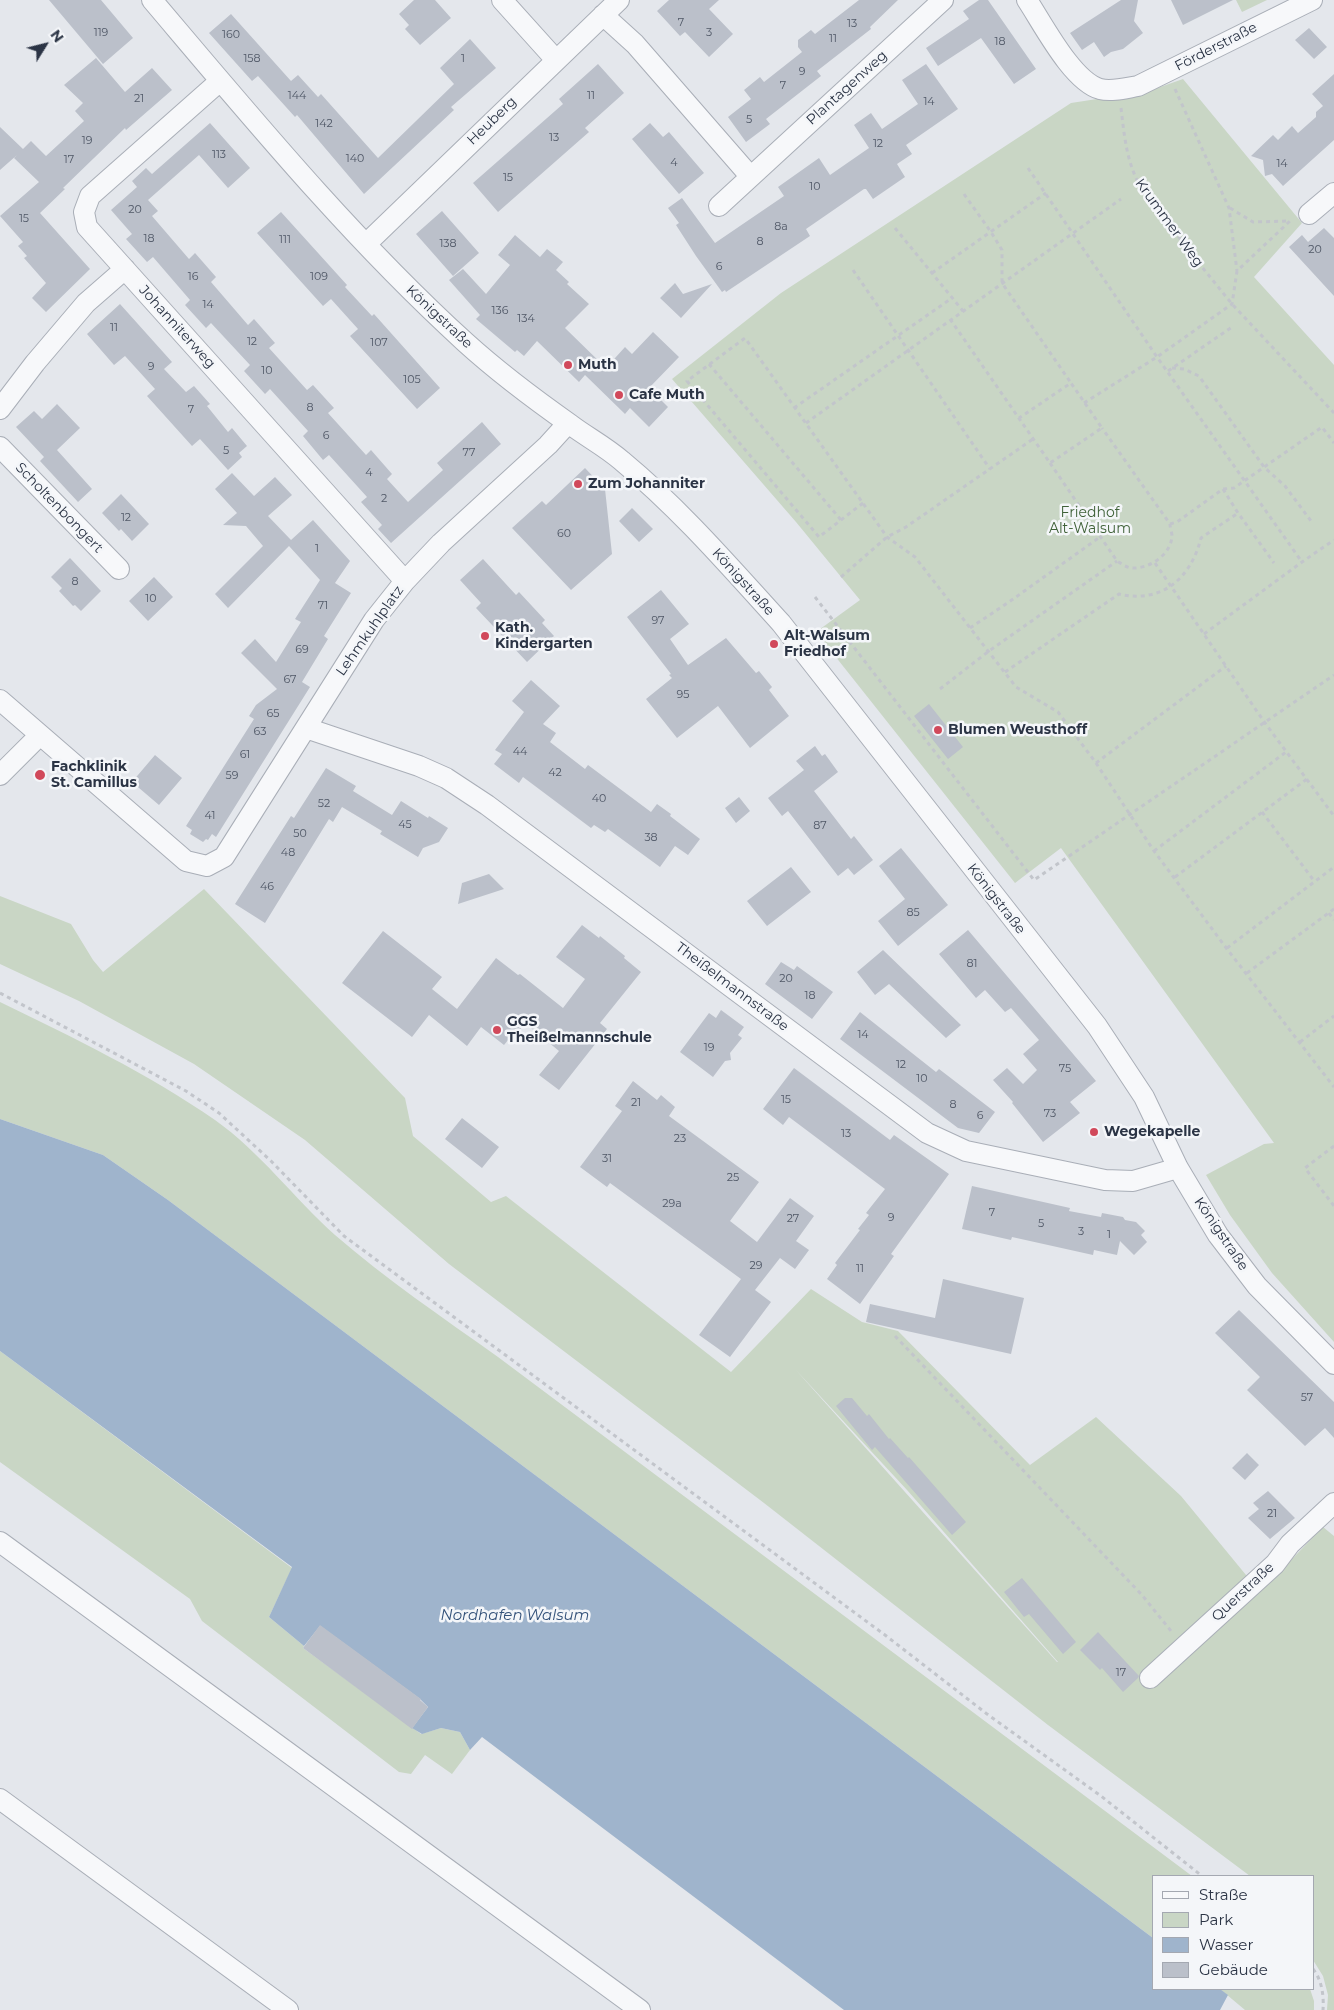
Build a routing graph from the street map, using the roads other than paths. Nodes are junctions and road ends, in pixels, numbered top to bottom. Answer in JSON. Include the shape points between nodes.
{"nodes":[{"id":1,"x":152,"y":0,"type":"edge"},
{"id":2,"x":502,"y":0,"type":"edge"},
{"id":3,"x":619,"y":0,"type":"edge"},
{"id":4,"x":944,"y":0,"type":"edge"},
{"id":5,"x":1028,"y":0,"type":"edge"},
{"id":6,"x":1312,"y":0,"type":"edge"},
{"id":7,"x":603,"y":15,"type":"junction"},
{"id":8,"x":556,"y":60,"type":"junction"},
{"id":9,"x":220,"y":81,"type":"junction"},
{"id":10,"x":750,"y":176,"type":"junction"},
{"id":11,"x":1334,"y":193,"type":"edge"},
{"id":12,"x":719,"y":206,"type":"dead end"},
{"id":13,"x":1309,"y":214,"type":"road end"},
{"id":14,"x":366,"y":244,"type":"junction"},
{"id":15,"x":125,"y":269,"type":"junction"},
{"id":16,"x":0,"y":409,"type":"edge"},
{"id":17,"x":568,"y":423,"type":"junction"},
{"id":18,"x":0,"y":447,"type":"edge"},
{"id":19,"x":119,"y":569,"type":"dead end"},
{"id":20,"x":405,"y":581,"type":"junction"},
{"id":21,"x":0,"y":700,"type":"edge"},
{"id":22,"x":306,"y":728,"type":"junction"},
{"id":23,"x":40,"y":735,"type":"junction"},
{"id":24,"x":0,"y":775,"type":"edge"},
{"id":25,"x":1178,"y":1168,"type":"junction"},
{"id":26,"x":1334,"y":1364,"type":"edge"},
{"id":27,"x":1334,"y":1504,"type":"edge"},
{"id":28,"x":0,"y":1542,"type":"edge"},
{"id":29,"x":1150,"y":1678,"type":"dead end"},
{"id":30,"x":0,"y":1799,"type":"edge"},
{"id":31,"x":288,"y":2010,"type":"edge"},
{"id":32,"x":640,"y":2010,"type":"edge"}],
"edges":[{"from":1,"to":9,"type":"street","name":"Königstraße"},
{"from":2,"to":8,"type":"street"},
{"from":3,"to":7,"type":"street","name":"Heuberg"},
{"from":4,"to":10,"type":"street","name":"Plantagenweg"},
{"from":5,"to":6,"type":"street","name":"Förderstraße","via":[[1073,70],[1084,81],[1100,89],[1119,90],[1138,86]]},
{"from":7,"to":8,"type":"street","name":"Heuberg"},
{"from":7,"to":10,"type":"street","via":[[635,44]]},
{"from":8,"to":14,"type":"street","name":"Heuberg"},
{"from":9,"to":14,"type":"street","name":"Königstraße"},
{"from":9,"to":15,"type":"street","name":"Johanniterweg","via":[[90,196],[84,212],[88,226]]},
{"from":10,"to":12,"type":"street","name":"Plantagenweg"},
{"from":11,"to":13,"type":"street"},
{"from":14,"to":17,"type":"street","name":"Königstraße","via":[[467,344]]},
{"from":15,"to":16,"type":"street","via":[[86,303]]},
{"from":15,"to":20,"type":"street","name":"Johanniterweg"},
{"from":17,"to":20,"type":"street","name":"Lehmkuhlplatz"},
{"from":17,"to":25,"type":"street","name":"Königstraße","via":[[620,459],[663,497],[781,623],[1098,1026],[1144,1097]]},
{"from":18,"to":19,"type":"street","name":"Scholtenbongert"},
{"from":20,"to":22,"type":"street","name":"Lehmkuhlplatz","via":[[374,620]]},
{"from":21,"to":23,"type":"street"},
{"from":22,"to":23,"type":"street","name":"Lehmkuhlplatz","via":[[224,857],[207,866],[186,861]]},
{"from":22,"to":25,"type":"street","name":"Theißelmannstraße","via":[[446,778],[495,811],[927,1134],[966,1152],[1105,1180],[1132,1181]]},
{"from":23,"to":24,"type":"street"},
{"from":25,"to":26,"type":"street","name":"Königstraße","via":[[1218,1234],[1257,1286]]},
{"from":27,"to":29,"type":"street","name":"Querstraße","via":[[1290,1544],[1275,1564]]},
{"from":28,"to":32,"type":"street"},
{"from":30,"to":31,"type":"street"}]}
